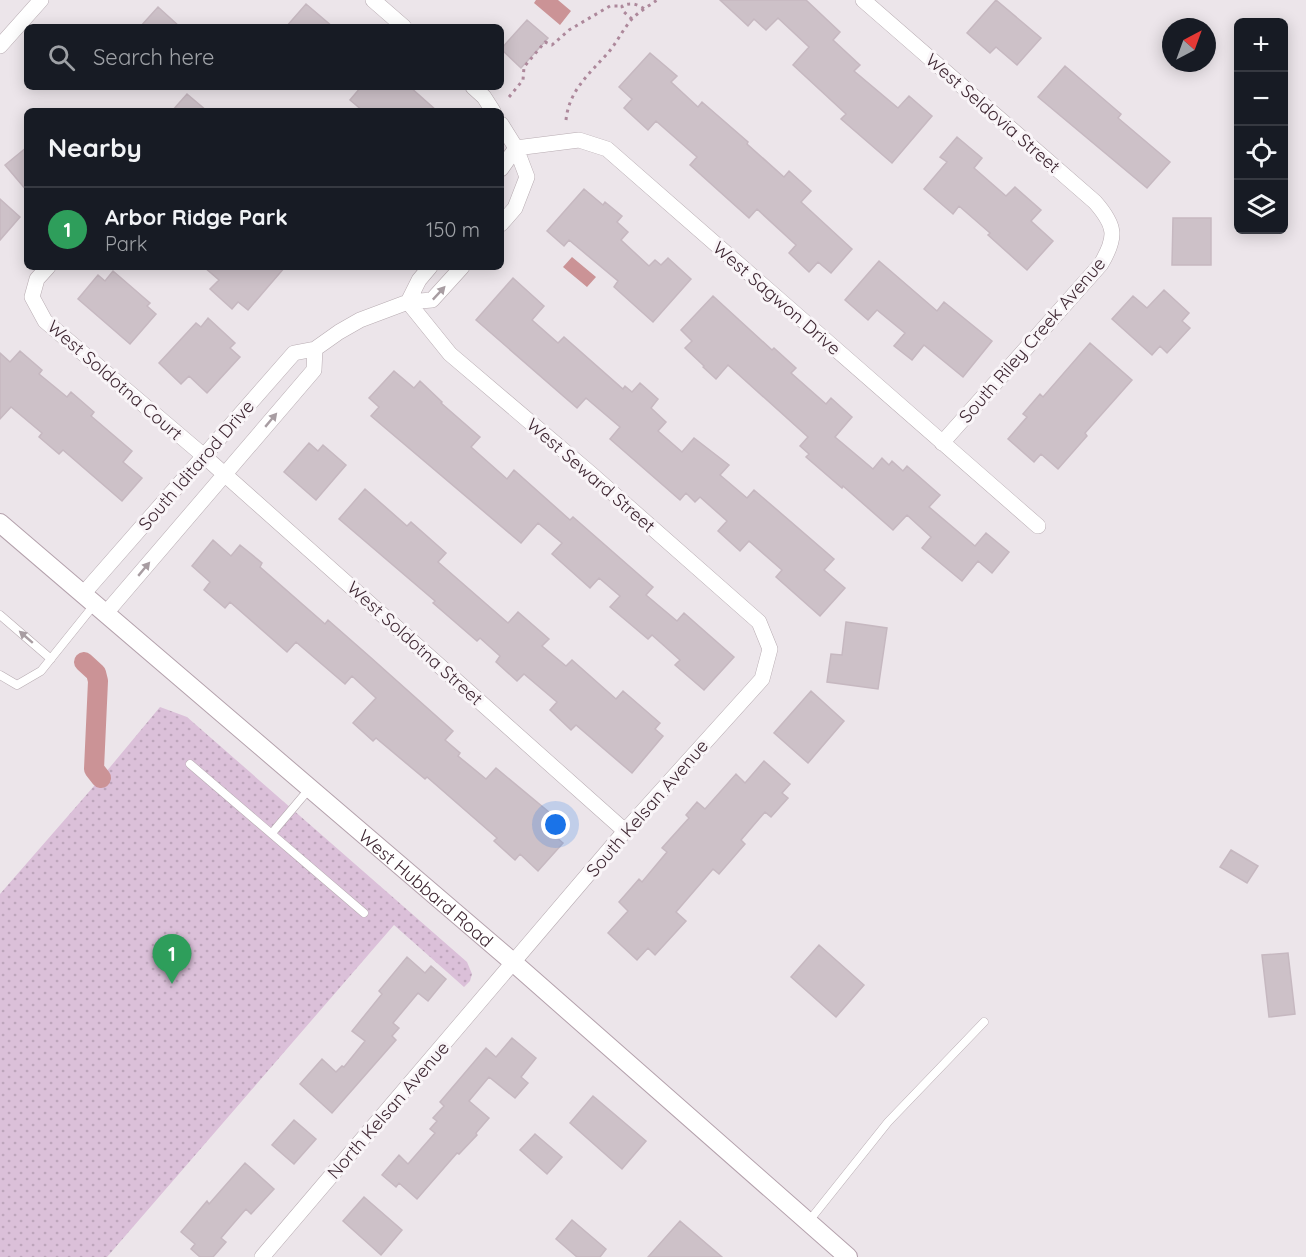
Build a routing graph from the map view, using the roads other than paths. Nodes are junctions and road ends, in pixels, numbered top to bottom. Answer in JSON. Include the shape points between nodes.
{"nodes":[{"id":1,"x":41,"y":0,"type":"edge"},
{"id":2,"x":373,"y":0,"type":"edge"},
{"id":3,"x":863,"y":0,"type":"edge"},
{"id":4,"x":401,"y":24,"type":"edge"},
{"id":5,"x":0,"y":46,"type":"edge"},
{"id":6,"x":476,"y":90,"type":"edge"},
{"id":7,"x":491,"y":108,"type":"edge"},
{"id":8,"x":504,"y":128,"type":"edge"},
{"id":9,"x":516,"y":148,"type":"junction"},
{"id":10,"x":504,"y":165,"type":"edge"},
{"id":11,"x":504,"y":221,"type":"edge"},
{"id":12,"x":1113,"y":233,"type":"joint"},
{"id":13,"x":45,"y":270,"type":"edge"},
{"id":14,"x":427,"y":270,"type":"edge"},
{"id":15,"x":459,"y":270,"type":"edge"},
{"id":16,"x":408,"y":302,"type":"junction"},
{"id":17,"x":315,"y":350,"type":"junction"},
{"id":18,"x":942,"y":443,"type":"junction"},
{"id":19,"x":204,"y":456,"type":"junction"},
{"id":20,"x":224,"y":474,"type":"junction"},
{"id":21,"x":0,"y":522,"type":"edge"},
{"id":22,"x":1038,"y":526,"type":"dead end"},
{"id":23,"x":95,"y":603,"type":"junction"},
{"id":24,"x":0,"y":615,"type":"edge"},
{"id":25,"x":770,"y":649,"type":"joint"},
{"id":26,"x":51,"y":659,"type":"junction"},
{"id":27,"x":0,"y":675,"type":"edge"},
{"id":28,"x":190,"y":764,"type":"dead end"},
{"id":29,"x":311,"y":787,"type":"junction"},
{"id":30,"x":626,"y":831,"type":"junction"},
{"id":31,"x":272,"y":833,"type":"junction"},
{"id":32,"x":364,"y":913,"type":"dead end"},
{"id":33,"x":514,"y":963,"type":"junction"},
{"id":34,"x":984,"y":1022,"type":"dead end"},
{"id":35,"x":808,"y":1222,"type":"junction"},
{"id":36,"x":262,"y":1257,"type":"edge"},
{"id":37,"x":848,"y":1257,"type":"edge"}],
"edges":[{"from":1,"to":5,"type":"street"},
{"from":2,"to":4,"type":"street"},
{"from":3,"to":12,"type":"street","name":"West Seldovia Street","via":[[1095,202],[1108,217]]},
{"from":6,"to":7,"type":"street"},
{"from":8,"to":9,"type":"street"},
{"from":9,"to":10,"type":"street"},
{"from":9,"to":11,"type":"street","via":[[527,177],[515,208]]},
{"from":9,"to":18,"type":"street","name":"West Sagwon Drive","via":[[579,140],[607,149]]},
{"from":12,"to":18,"type":"street","name":"South Riley Creek Avenue","via":[[1101,264]]},
{"from":13,"to":19,"type":"street","name":"West Soldotna Court","via":[[37,279],[32,297],[45,321]]},
{"from":14,"to":16,"type":"street"},
{"from":16,"to":15,"type":"street","name":"South Iditarod Drive","one_way":true,"via":[[432,300]]},
{"from":16,"to":17,"type":"street","name":"South Iditarod Drive","via":[[360,320]]},
{"from":16,"to":25,"type":"street","name":"West Seward Street","via":[[450,354],[759,622]]},
{"from":17,"to":19,"type":"street","name":"South Iditarod Drive","via":[[294,353]]},
{"from":20,"to":17,"type":"street","name":"South Iditarod Drive","one_way":true,"via":[[314,370]]},
{"from":18,"to":22,"type":"street","name":"West Sagwon Drive"},
{"from":19,"to":20,"type":"street","name":"West Soldotna Street"},
{"from":19,"to":23,"type":"street","name":"South Iditarod Drive"},
{"from":23,"to":20,"type":"street","name":"South Iditarod Drive","one_way":true},
{"from":20,"to":30,"type":"street","name":"West Soldotna Street"},
{"from":21,"to":23,"type":"street","name":"West Hubbard Road"},
{"from":23,"to":26,"type":"lane"},
{"from":23,"to":29,"type":"street","name":"West Hubbard Road"},
{"from":26,"to":24,"type":"lane","one_way":true},
{"from":25,"to":30,"type":"street","name":"South Kelsan Avenue","via":[[762,679]]},
{"from":26,"to":27,"type":"lane","via":[[41,671],[17,685]]},
{"from":28,"to":31,"type":"lane"},
{"from":29,"to":31,"type":"lane"},
{"from":29,"to":33,"type":"street","name":"West Hubbard Road"},
{"from":30,"to":33,"type":"street","name":"South Kelsan Avenue"},
{"from":31,"to":32,"type":"lane"},
{"from":33,"to":35,"type":"street","name":"West Hubbard Road"},
{"from":33,"to":36,"type":"street","name":"North Kelsan Avenue"},
{"from":34,"to":35,"type":"lane","via":[[888,1122]]},
{"from":35,"to":37,"type":"street","name":"West Hubbard Road"}]}
